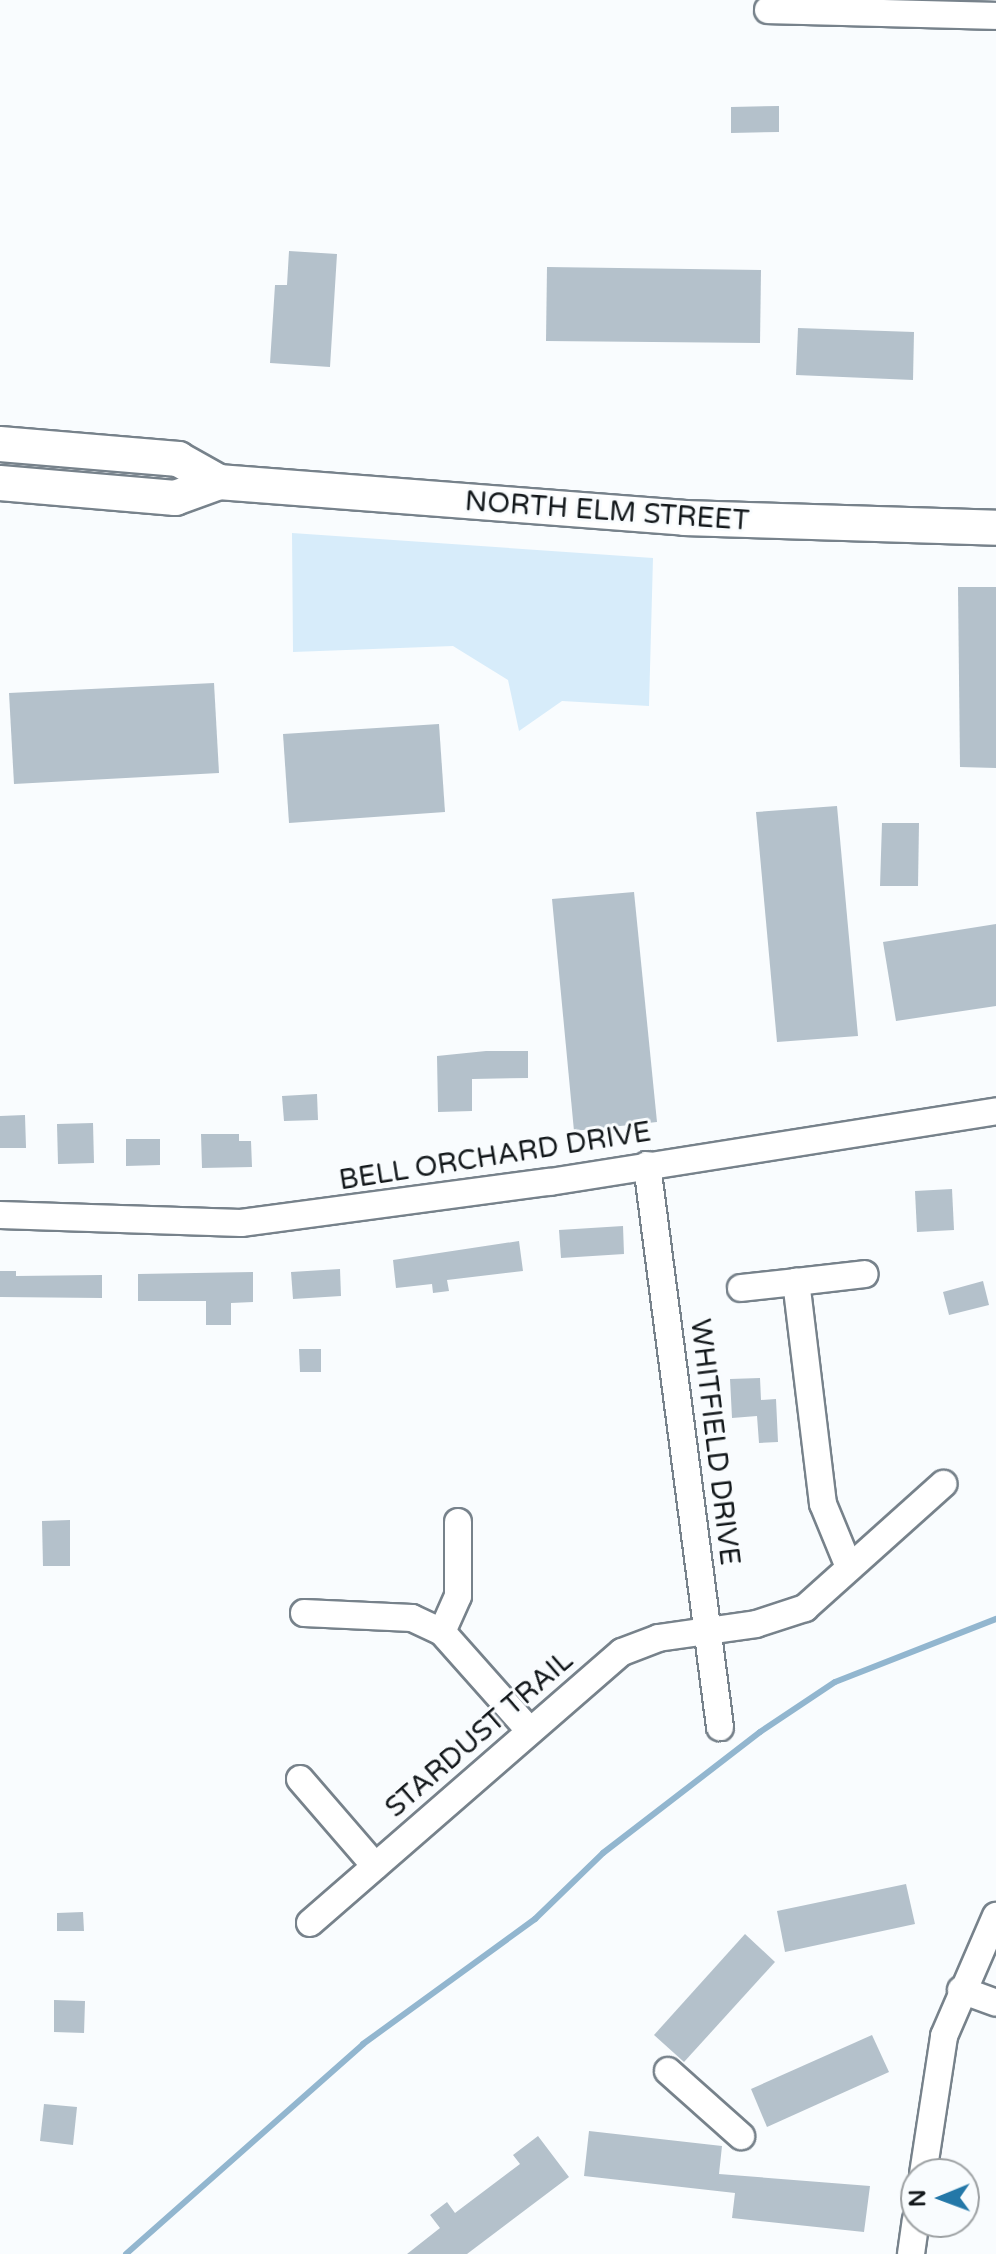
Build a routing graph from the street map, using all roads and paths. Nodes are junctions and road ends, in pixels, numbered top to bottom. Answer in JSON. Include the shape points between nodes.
{"nodes":[{"id":1,"x":768,"y":10,"type":"dead end"},
{"id":2,"x":996,"y":16,"type":"edge"},
{"id":3,"x":0,"y":444,"type":"edge"},
{"id":4,"x":219,"y":482,"type":"junction"},
{"id":5,"x":0,"y":483,"type":"edge"},
{"id":6,"x":996,"y":528,"type":"edge"},
{"id":7,"x":996,"y":1111,"type":"edge"},
{"id":8,"x":647,"y":1165,"type":"junction"},
{"id":9,"x":0,"y":1215,"type":"edge"},
{"id":10,"x":865,"y":1274,"type":"dead end"},
{"id":11,"x":796,"y":1282,"type":"junction"},
{"id":12,"x":741,"y":1288,"type":"dead end"},
{"id":13,"x":943,"y":1484,"type":"dead end"},
{"id":14,"x":458,"y":1522,"type":"dead end"},
{"id":15,"x":849,"y":1567,"type":"junction"},
{"id":16,"x":304,"y":1613,"type":"dead end"},
{"id":17,"x":442,"y":1632,"type":"junction"},
{"id":18,"x":708,"y":1632,"type":"junction"},
{"id":19,"x":720,"y":1727,"type":"dead end"},
{"id":20,"x":530,"y":1731,"type":"junction"},
{"id":21,"x":300,"y":1779,"type":"dead end"},
{"id":22,"x":375,"y":1866,"type":"junction"},
{"id":23,"x":996,"y":1916,"type":"edge"},
{"id":24,"x":310,"y":1923,"type":"dead end"},
{"id":25,"x":961,"y":1990,"type":"junction"},
{"id":26,"x":996,"y":2003,"type":"edge"},
{"id":27,"x":668,"y":2071,"type":"dead end"},
{"id":28,"x":741,"y":2136,"type":"dead end"},
{"id":29,"x":925,"y":2158,"type":"edge"}],
"edges":[{"from":1,"to":2,"type":"street"},
{"from":3,"to":4,"type":"main road","name":"NORTH ELM STREET","via":[[178,459]]},
{"from":4,"to":5,"type":"main road","name":"NORTH ELM STREET","via":[[175,498]]},
{"from":4,"to":6,"type":"main road","name":"NORTH ELM STREET","via":[[698,519]]},
{"from":7,"to":8,"type":"street","name":"BELL ORCHARD DRIVE"},
{"from":8,"to":9,"type":"street","name":"BELL ORCHARD DRIVE","via":[[241,1223]]},
{"from":8,"to":18,"type":"street","name":"WHITFIELD DRIVE"},
{"from":10,"to":11,"type":"street"},
{"from":11,"to":12,"type":"street"},
{"from":11,"to":15,"type":"street","via":[[823,1504]]},
{"from":13,"to":15,"type":"street","name":"STARDUST TRAIL"},
{"from":14,"to":17,"type":"street","via":[[458,1596]]},
{"from":15,"to":18,"type":"street","name":"STARDUST TRAIL","via":[[805,1608]]},
{"from":16,"to":17,"type":"street","via":[[412,1618]]},
{"from":17,"to":20,"type":"street"},
{"from":18,"to":19,"type":"street","name":"WHITFIELD DRIVE"},
{"from":18,"to":20,"type":"street","name":"STARDUST TRAIL","via":[[658,1638],[622,1652]]},
{"from":20,"to":22,"type":"street","name":"STARDUST TRAIL"},
{"from":21,"to":22,"type":"street"},
{"from":22,"to":24,"type":"street","name":"STARDUST TRAIL"},
{"from":23,"to":25,"type":"street"},
{"from":25,"to":26,"type":"street"},
{"from":25,"to":29,"type":"street","via":[[944,2036]]},
{"from":27,"to":28,"type":"street"}]}
